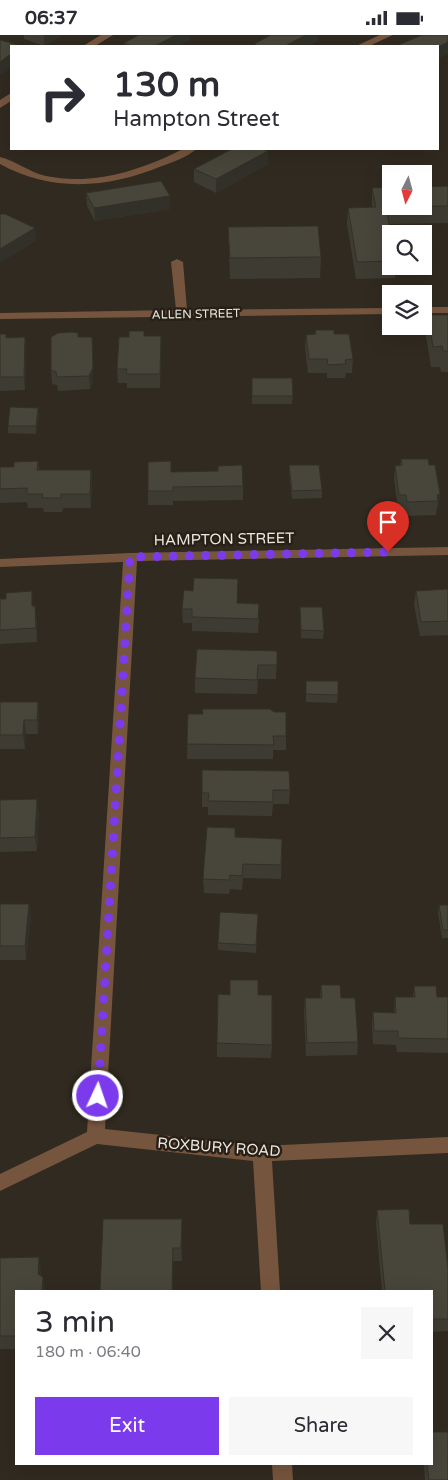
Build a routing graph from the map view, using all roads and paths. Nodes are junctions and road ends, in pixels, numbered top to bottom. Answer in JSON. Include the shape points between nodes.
{"nodes":[{"id":1,"x":108,"y":35,"type":"edge"},
{"id":2,"x":388,"y":35,"type":"edge"},
{"id":3,"x":90,"y":45,"type":"edge"},
{"id":4,"x":363,"y":45,"type":"edge"},
{"id":5,"x":10,"y":97,"type":"edge"},
{"id":6,"x":0,"y":105,"type":"edge"},
{"id":7,"x":189,"y":150,"type":"edge"},
{"id":8,"x":0,"y":160,"type":"edge"},
{"id":9,"x":177,"y":262,"type":"dead end"},
{"id":10,"x":432,"y":310,"type":"edge"},
{"id":11,"x":448,"y":310,"type":"edge"},
{"id":12,"x":382,"y":311,"type":"edge"},
{"id":13,"x":182,"y":314,"type":"junction"},
{"id":14,"x":0,"y":317,"type":"edge"},
{"id":15,"x":448,"y":551,"type":"edge"},
{"id":16,"x":130,"y":557,"type":"junction"},
{"id":17,"x":0,"y":563,"type":"edge"},
{"id":18,"x":96,"y":1136,"type":"junction"},
{"id":19,"x":448,"y":1145,"type":"edge"},
{"id":20,"x":262,"y":1154,"type":"junction"},
{"id":21,"x":0,"y":1183,"type":"edge"},
{"id":22,"x":270,"y":1290,"type":"edge"},
{"id":23,"x":282,"y":1465,"type":"edge"},
{"id":24,"x":282,"y":1480,"type":"edge"}],
"edges":[{"from":1,"to":3,"type":"street"},
{"from":2,"to":4,"type":"street"},
{"from":5,"to":6,"type":"street"},
{"from":7,"to":8,"type":"street","via":[[149,169],[101,179],[57,179],[19,170]]},
{"from":9,"to":13,"type":"street"},
{"from":10,"to":11,"type":"street"},
{"from":12,"to":13,"type":"street","name":"ALLEN STREET"},
{"from":13,"to":14,"type":"street","name":"ALLEN STREET"},
{"from":15,"to":16,"type":"street","name":"HAMPTON STREET"},
{"from":16,"to":17,"type":"street","name":"HAMPTON STREET"},
{"from":16,"to":18,"type":"street"},
{"from":18,"to":20,"type":"street","name":"ROXBURY ROAD"},
{"from":18,"to":21,"type":"street"},
{"from":19,"to":20,"type":"street","name":"ROXBURY ROAD"},
{"from":20,"to":22,"type":"street"},
{"from":23,"to":24,"type":"street"}]}
